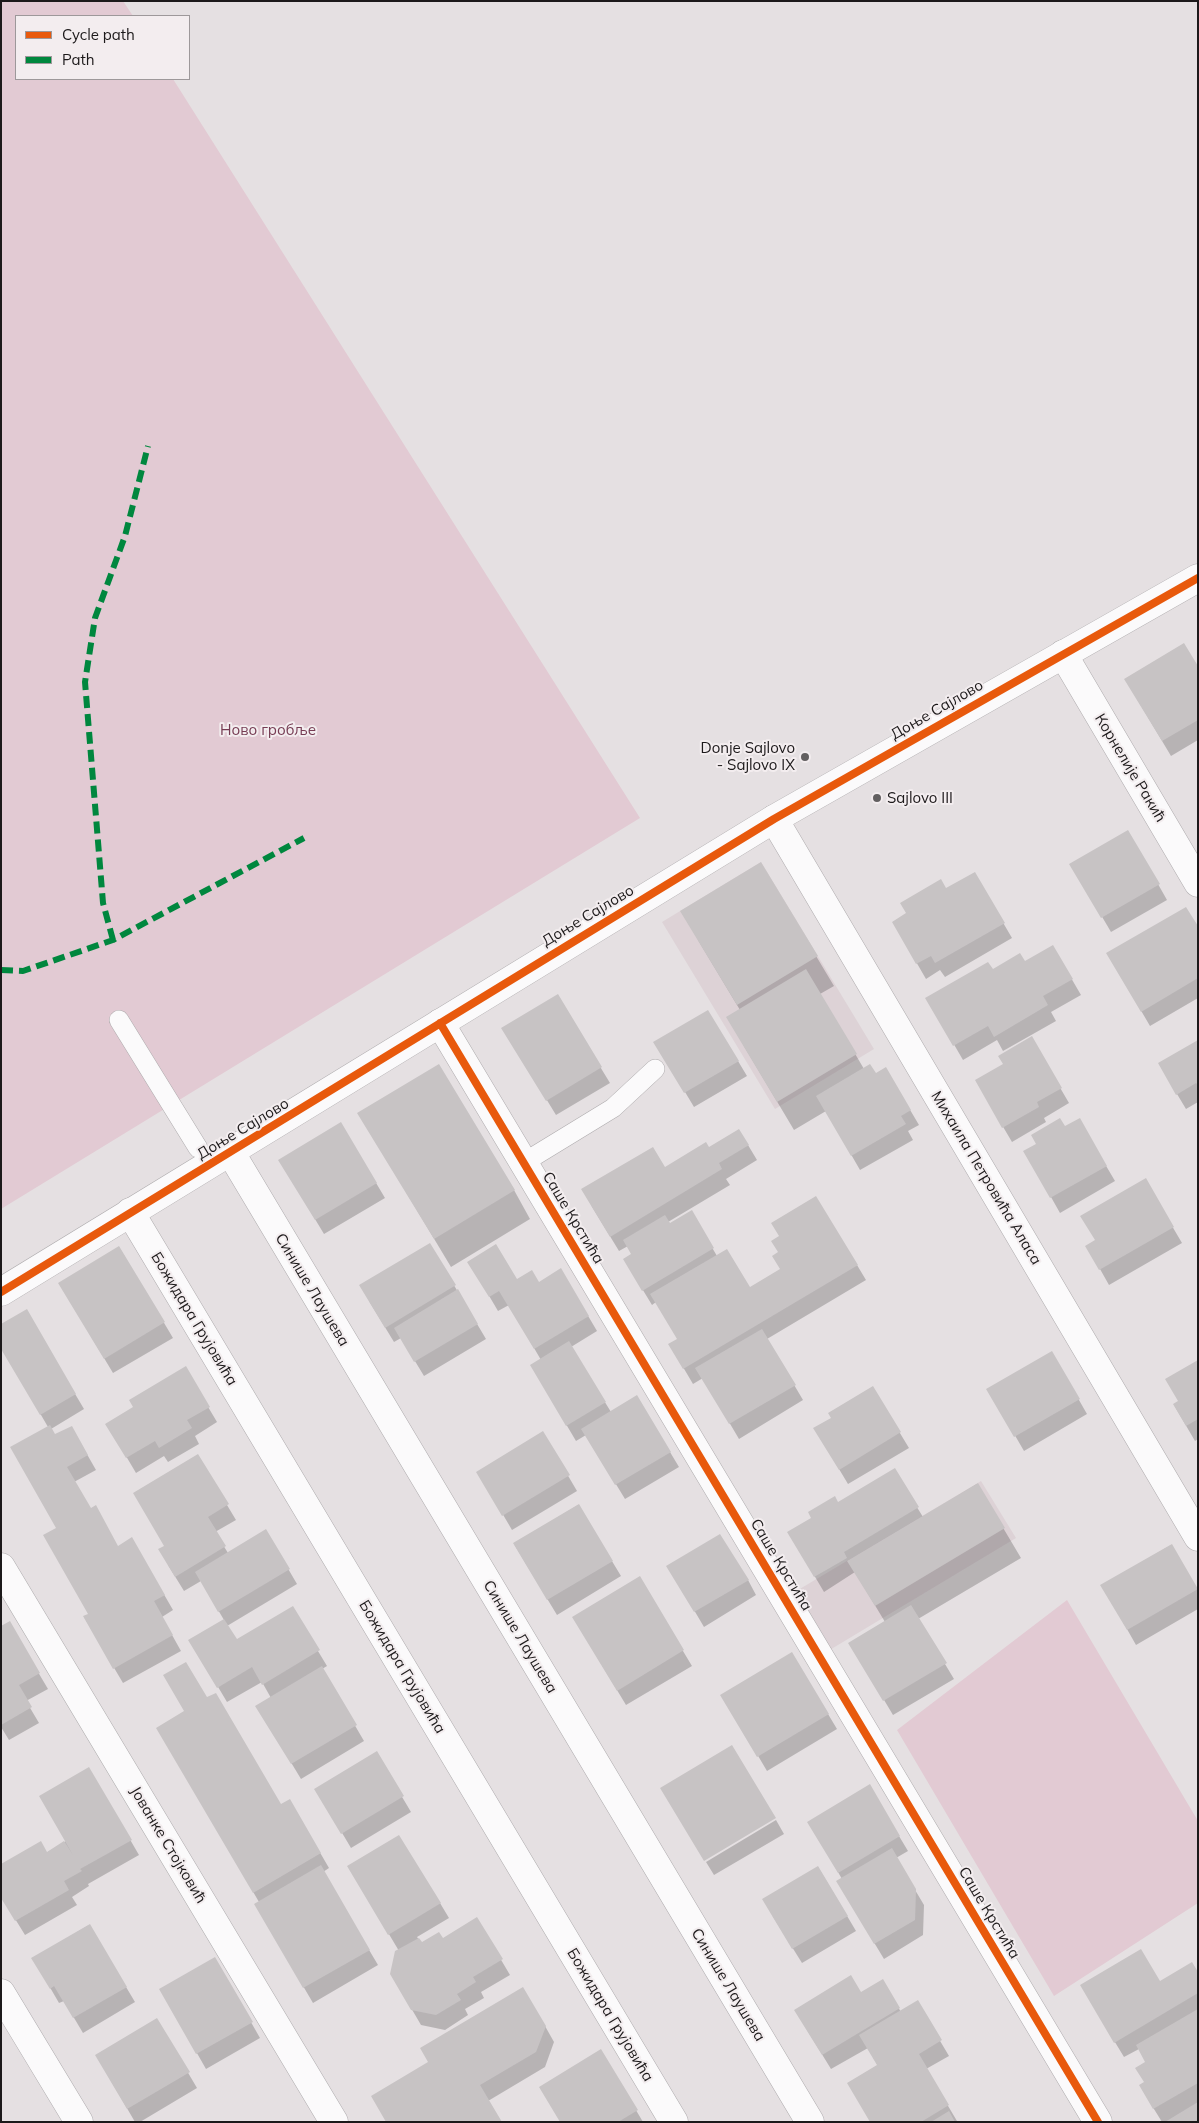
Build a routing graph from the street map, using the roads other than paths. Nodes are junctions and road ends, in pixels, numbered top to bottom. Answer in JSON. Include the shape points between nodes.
{"nodes":[{"id":1,"x":1198,"y":578,"type":"edge"},
{"id":2,"x":1063,"y":654,"type":"junction"},
{"id":3,"x":774,"y":819,"type":"junction"},
{"id":4,"x":1198,"y":883,"type":"edge"},
{"id":5,"x":119,"y":1020,"type":"dead end"},
{"id":6,"x":440,"y":1023,"type":"junction"},
{"id":7,"x":655,"y":1070,"type":"dead end"},
{"id":8,"x":198,"y":1148,"type":"dead end"},
{"id":9,"x":231,"y":1153,"type":"junction"},
{"id":10,"x":524,"y":1163,"type":"junction"},
{"id":11,"x":130,"y":1212,"type":"junction"},
{"id":12,"x":1,"y":1292,"type":"edge"},
{"id":13,"x":1198,"y":1538,"type":"edge"},
{"id":14,"x":1,"y":1567,"type":"edge"},
{"id":15,"x":1,"y":1993,"type":"edge"},
{"id":16,"x":79,"y":2122,"type":"edge"},
{"id":17,"x":334,"y":2122,"type":"edge"},
{"id":18,"x":674,"y":2122,"type":"edge"},
{"id":19,"x":810,"y":2122,"type":"edge"},
{"id":20,"x":1098,"y":2122,"type":"edge"}],
"edges":[{"from":1,"to":2,"type":"street","name":"Доње Сајлово"},
{"from":2,"to":3,"type":"street","name":"Доње Сајлово"},
{"from":2,"to":4,"type":"street","name":"Корнелије Ракић"},
{"from":3,"to":6,"type":"street","name":"Доње Сајлово"},
{"from":3,"to":13,"type":"street","name":"Михаила Петровића Аласа"},
{"from":5,"to":8,"type":"lane"},
{"from":6,"to":9,"type":"street","name":"Доње Сајлово"},
{"from":6,"to":10,"type":"street","name":"Саше Крстића"},
{"from":7,"to":10,"type":"lane","via":[[613,1108]]},
{"from":9,"to":11,"type":"street","name":"Доње Сајлово"},
{"from":9,"to":19,"type":"street","name":"Синише Лаушева"},
{"from":10,"to":20,"type":"street","name":"Саше Крстића"},
{"from":11,"to":12,"type":"street","name":"Доње Сајлово"},
{"from":11,"to":18,"type":"street","name":"Божидара Грујовића"},
{"from":14,"to":17,"type":"street","name":"Јованке Стојковић"},
{"from":15,"to":16,"type":"street"}]}
